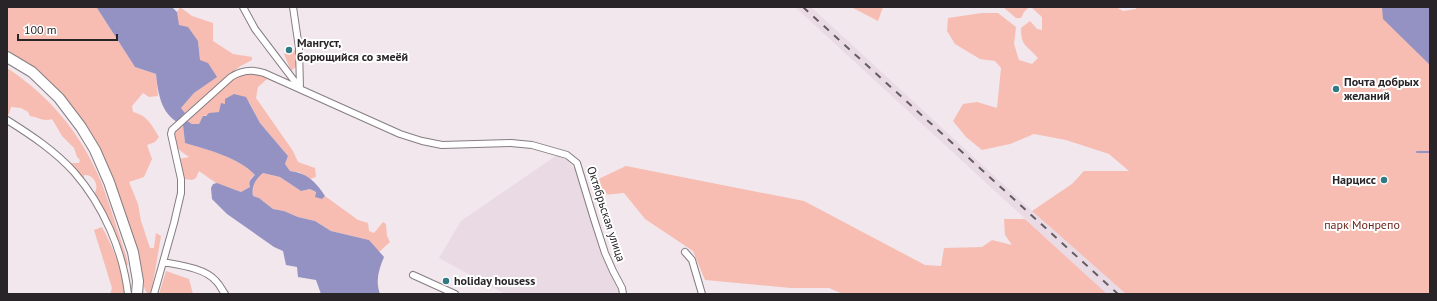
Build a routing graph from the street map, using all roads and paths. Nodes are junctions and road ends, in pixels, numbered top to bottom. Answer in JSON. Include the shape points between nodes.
{"nodes":[{"id":1,"x":243,"y":7,"type":"edge"},
{"id":2,"x":293,"y":7,"type":"edge"},
{"id":3,"x":7,"y":57,"type":"edge"},
{"id":4,"x":300,"y":88,"type":"junction"},
{"id":5,"x":7,"y":120,"type":"edge"},
{"id":6,"x":685,"y":252,"type":"dead end"},
{"id":7,"x":163,"y":262,"type":"junction"},
{"id":8,"x":413,"y":275,"type":"dead end"},
{"id":9,"x":624,"y":292,"type":"edge"},
{"id":10,"x":128,"y":294,"type":"edge"},
{"id":11,"x":137,"y":294,"type":"edge"},
{"id":12,"x":154,"y":294,"type":"edge"},
{"id":13,"x":225,"y":294,"type":"edge"},
{"id":14,"x":455,"y":294,"type":"edge"},
{"id":15,"x":702,"y":294,"type":"edge"}],
"edges":[{"from":1,"to":4,"type":"street","via":[[255,29]]},
{"from":2,"to":4,"type":"street","via":[[299,48]]},
{"from":3,"to":11,"type":"main road","via":[[32,72],[59,98],[95,150],[133,252],[138,281]]},
{"from":4,"to":7,"type":"street","via":[[260,71],[244,71],[231,77],[174,126],[171,134],[181,179],[181,193]]},
{"from":4,"to":9,"type":"street","name":"Октябрьская улица","via":[[422,142],[511,143],[532,145],[567,155],[577,163],[605,253]]},
{"from":5,"to":10,"type":"street","via":[[37,138],[74,172],[87,189],[98,206],[118,250]]},
{"from":6,"to":15,"type":"street","via":[[692,260]]},
{"from":7,"to":12,"type":"street"},
{"from":7,"to":13,"type":"street","via":[[186,266],[209,275],[216,280]]},
{"from":8,"to":14,"type":"street"}]}
